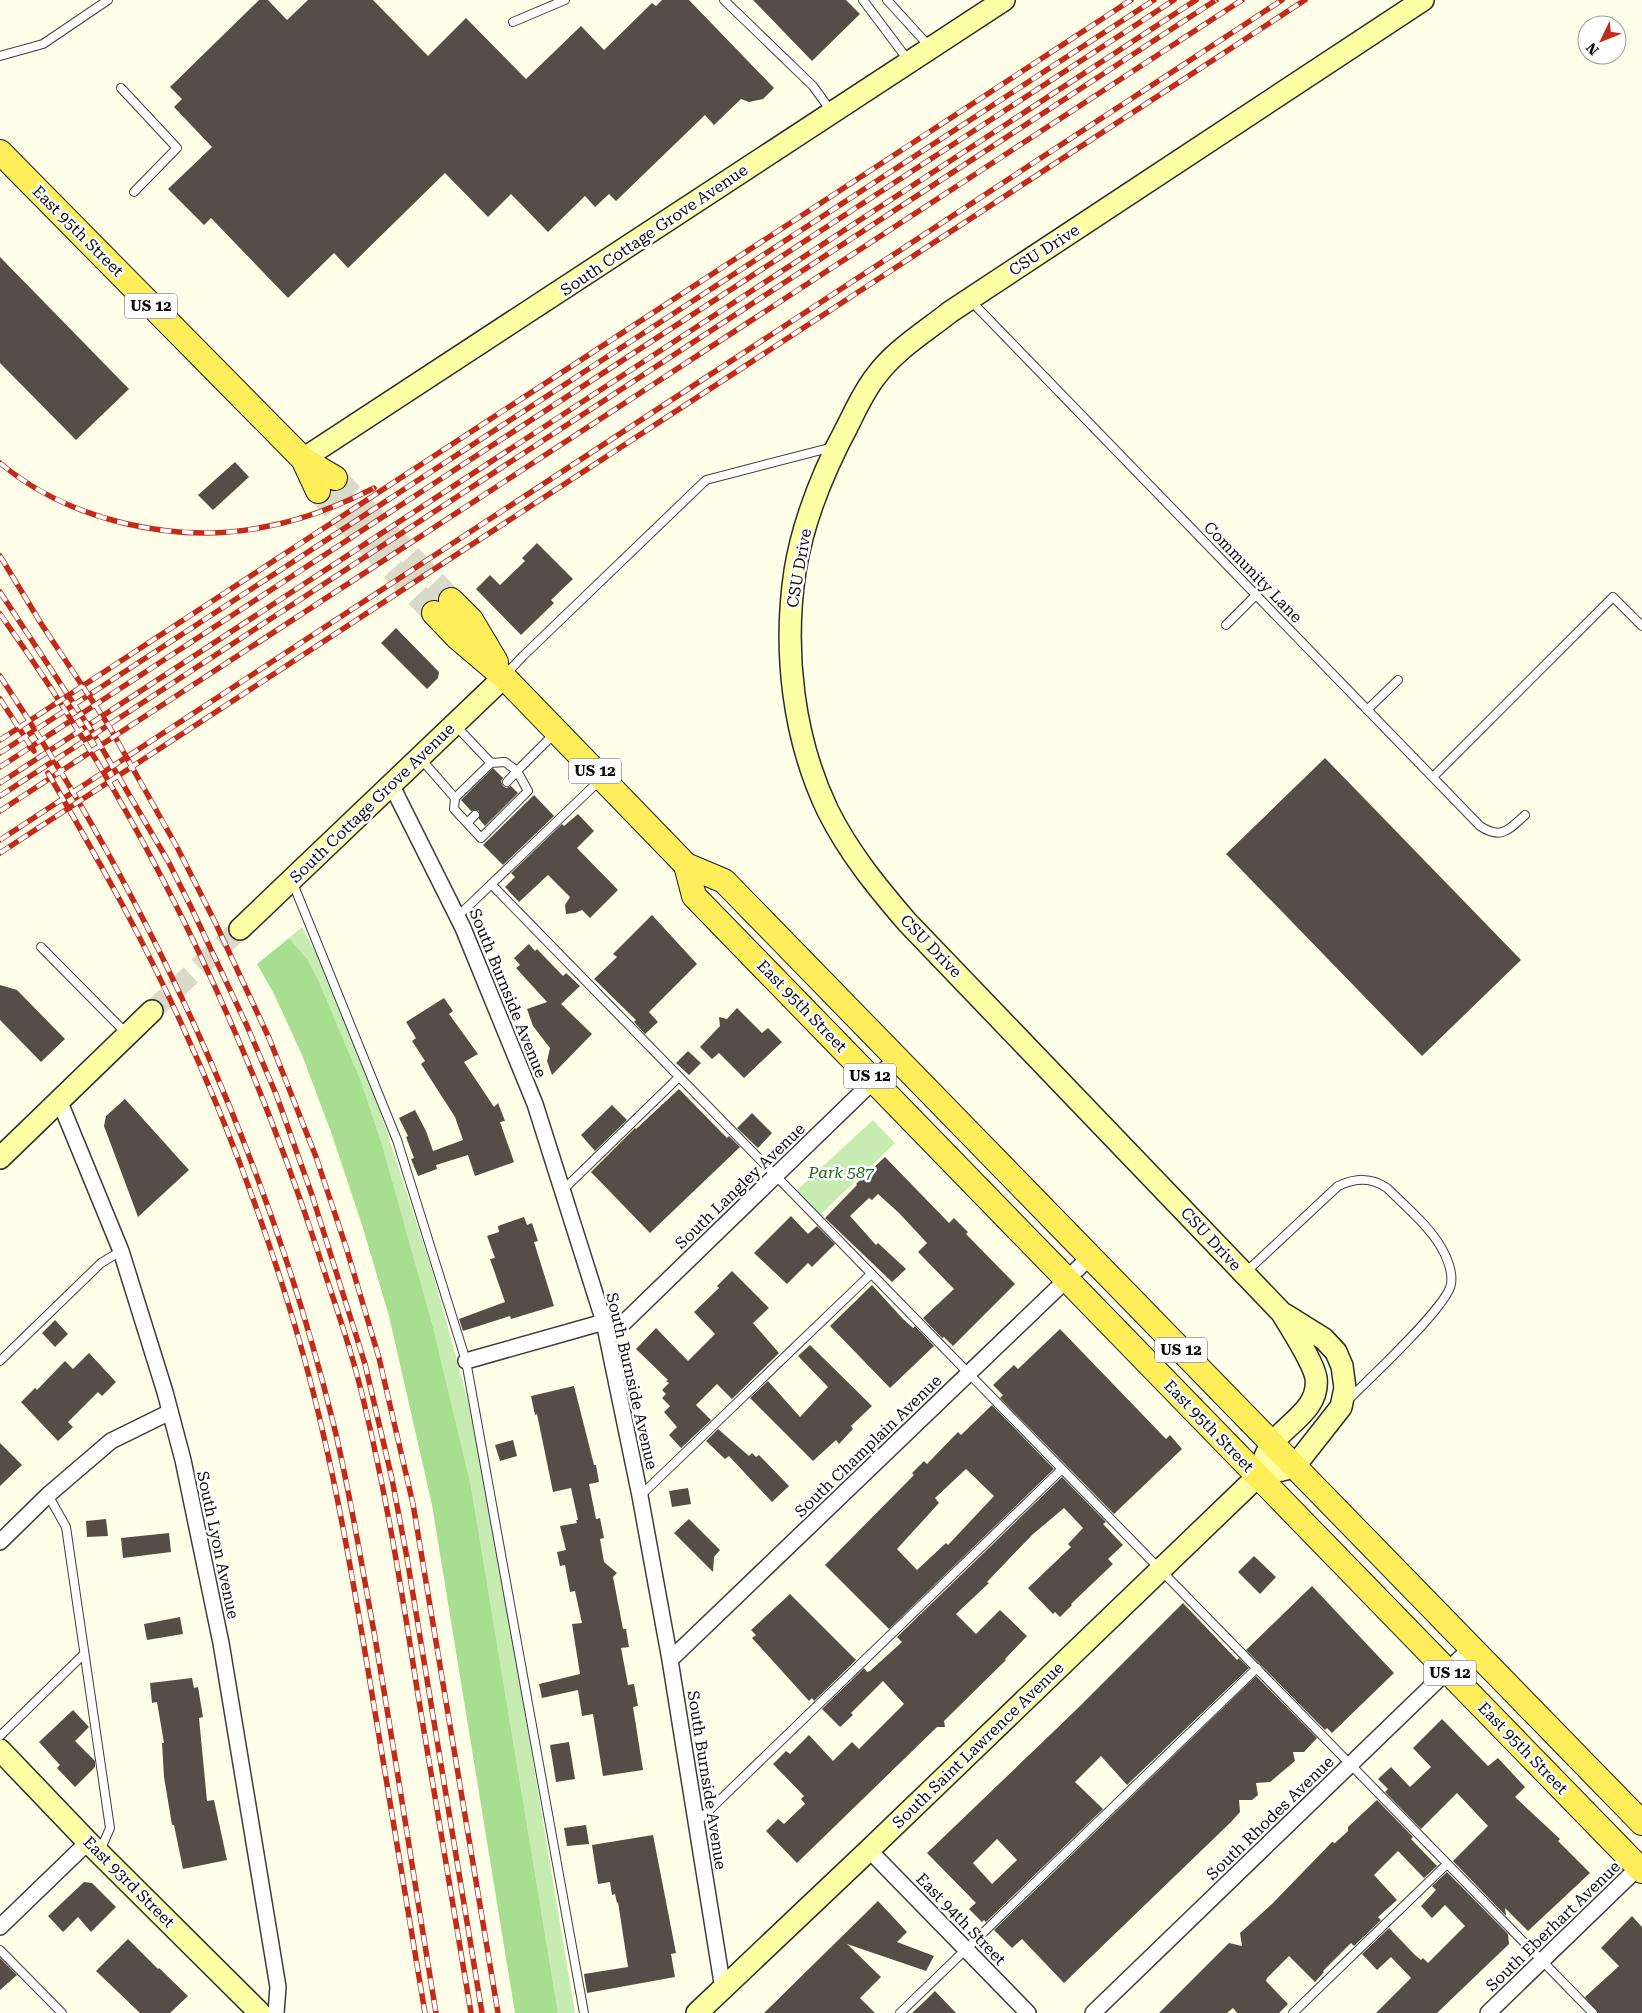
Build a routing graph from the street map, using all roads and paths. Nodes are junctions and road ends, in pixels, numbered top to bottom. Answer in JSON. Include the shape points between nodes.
{"nodes":[{"id":1,"x":108,"y":0,"type":"edge"},
{"id":2,"x":565,"y":0,"type":"edge"},
{"id":3,"x":724,"y":0,"type":"edge"},
{"id":4,"x":863,"y":0,"type":"edge"},
{"id":5,"x":887,"y":0,"type":"edge"},
{"id":6,"x":1004,"y":0,"type":"edge"},
{"id":7,"x":1423,"y":0,"type":"edge"},
{"id":8,"x":514,"y":22,"type":"dead end"},
{"id":9,"x":931,"y":48,"type":"junction"},
{"id":10,"x":0,"y":56,"type":"edge"},
{"id":11,"x":909,"y":62,"type":"junction"},
{"id":12,"x":121,"y":88,"type":"dead end"},
{"id":13,"x":832,"y":112,"type":"junction"},
{"id":14,"x":0,"y":152,"type":"edge"},
{"id":15,"x":134,"y":192,"type":"dead end"},
{"id":16,"x":970,"y":299,"type":"junction"},
{"id":17,"x":836,"y":446,"type":"junction"},
{"id":18,"x":303,"y":459,"type":"junction"},
{"id":19,"x":326,"y":484,"type":"tunnel mouth"},
{"id":20,"x":1256,"y":595,"type":"junction"},
{"id":21,"x":443,"y":606,"type":"tunnel mouth"},
{"id":22,"x":1226,"y":625,"type":"dead end"},
{"id":23,"x":1642,"y":626,"type":"edge"},
{"id":24,"x":504,"y":677,"type":"junction"},
{"id":25,"x":1398,"y":680,"type":"dead end"},
{"id":26,"x":1367,"y":710,"type":"junction"},
{"id":27,"x":454,"y":724,"type":"junction"},
{"id":28,"x":557,"y":732,"type":"junction"},
{"id":29,"x":419,"y":757,"type":"junction"},
{"id":30,"x":491,"y":763,"type":"junction"},
{"id":31,"x":518,"y":771,"type":"junction"},
{"id":32,"x":1433,"y":777,"type":"junction"},
{"id":33,"x":602,"y":778,"type":"junction"},
{"id":34,"x":507,"y":782,"type":"dead end"},
{"id":35,"x":391,"y":784,"type":"junction"},
{"id":36,"x":455,"y":798,"type":"junction"},
{"id":37,"x":475,"y":814,"type":"dead end"},
{"id":38,"x":1525,"y":815,"type":"dead end"},
{"id":39,"x":467,"y":823,"type":"junction"},
{"id":40,"x":686,"y":866,"type":"junction"},
{"id":41,"x":292,"y":879,"type":"junction"},
{"id":42,"x":491,"y":884,"type":"junction"},
{"id":43,"x":458,"y":916,"type":"junction"},
{"id":44,"x":240,"y":929,"type":"tunnel mouth"},
{"id":45,"x":41,"y":947,"type":"dead end"},
{"id":46,"x":152,"y":1011,"type":"tunnel mouth"},
{"id":47,"x":128,"y":1034,"type":"junction"},
{"id":48,"x":896,"y":1059,"type":"junction"},
{"id":49,"x":679,"y":1077,"type":"junction"},
{"id":50,"x":874,"y":1080,"type":"junction"},
{"id":51,"x":60,"y":1100,"type":"junction"},
{"id":52,"x":0,"y":1158,"type":"edge"},
{"id":53,"x":776,"y":1177,"type":"junction"},
{"id":54,"x":563,"y":1190,"type":"junction"},
{"id":55,"x":121,"y":1251,"type":"junction"},
{"id":56,"x":1090,"y":1257,"type":"junction"},
{"id":57,"x":871,"y":1274,"type":"junction"},
{"id":58,"x":1244,"y":1274,"type":"junction"},
{"id":59,"x":1066,"y":1280,"type":"junction"},
{"id":60,"x":1282,"y":1313,"type":"junction"},
{"id":61,"x":604,"y":1322,"type":"junction"},
{"id":62,"x":608,"y":1338,"type":"junction"},
{"id":63,"x":0,"y":1361,"type":"edge"},
{"id":64,"x":466,"y":1361,"type":"junction"},
{"id":65,"x":969,"y":1374,"type":"junction"},
{"id":66,"x":1342,"y":1407,"type":"junction"},
{"id":67,"x":170,"y":1412,"type":"junction"},
{"id":68,"x":1271,"y":1444,"type":"junction"},
{"id":69,"x":1294,"y":1467,"type":"junction"},
{"id":70,"x":1062,"y":1468,"type":"junction"},
{"id":71,"x":1258,"y":1476,"type":"junction"},
{"id":72,"x":48,"y":1495,"type":"junction"},
{"id":73,"x":640,"y":1496,"type":"junction"},
{"id":74,"x":0,"y":1542,"type":"edge"},
{"id":75,"x":1159,"y":1569,"type":"junction"},
{"id":76,"x":1471,"y":1648,"type":"junction"},
{"id":77,"x":84,"y":1654,"type":"junction"},
{"id":78,"x":670,"y":1660,"type":"junction"},
{"id":79,"x":1257,"y":1668,"type":"junction"},
{"id":80,"x":1448,"y":1671,"type":"junction"},
{"id":81,"x":0,"y":1736,"type":"edge"},
{"id":82,"x":0,"y":1750,"type":"edge"},
{"id":83,"x":1351,"y":1765,"type":"junction"},
{"id":84,"x":1642,"y":1823,"type":"edge"},
{"id":85,"x":695,"y":1824,"type":"junction"},
{"id":86,"x":94,"y":1847,"type":"junction"},
{"id":87,"x":869,"y":1850,"type":"junction"},
{"id":88,"x":1447,"y":1864,"type":"junction"},
{"id":89,"x":1641,"y":1867,"type":"edge"},
{"id":90,"x":0,"y":1927,"type":"edge"},
{"id":91,"x":0,"y":1950,"type":"edge"},
{"id":92,"x":966,"y":1950,"type":"junction"},
{"id":93,"x":1542,"y":1961,"type":"junction"},
{"id":94,"x":722,"y":1989,"type":"junction"},
{"id":95,"x":62,"y":2013,"type":"edge"},
{"id":96,"x":260,"y":2013,"type":"edge"},
{"id":97,"x":276,"y":2013,"type":"edge"},
{"id":98,"x":584,"y":2013,"type":"edge"},
{"id":99,"x":697,"y":2013,"type":"edge"},
{"id":100,"x":900,"y":2013,"type":"edge"},
{"id":101,"x":1028,"y":2013,"type":"edge"},
{"id":102,"x":1093,"y":2013,"type":"edge"},
{"id":103,"x":1293,"y":2013,"type":"edge"},
{"id":104,"x":1488,"y":2013,"type":"edge"},
{"id":105,"x":1593,"y":2013,"type":"edge"}],
"edges":[{"from":1,"to":10,"type":"lane","via":[[43,44]]},
{"from":2,"to":8,"type":"lane"},
{"from":3,"to":13,"type":"lane","via":[[812,86]]},
{"from":4,"to":11,"type":"lane"},
{"from":5,"to":9,"type":"lane"},
{"from":6,"to":9,"type":"street","name":"South Cottage Grove Avenue"},
{"from":7,"to":16,"type":"street","name":"CSU Drive"},
{"from":9,"to":11,"type":"street","name":"South Cottage Grove Avenue"},
{"from":11,"to":13,"type":"street","name":"South Cottage Grove Avenue"},
{"from":12,"to":15,"type":"lane","via":[[177,148]]},
{"from":13,"to":18,"type":"street","name":"South Cottage Grove Avenue"},
{"from":14,"to":18,"type":"main road","name":"East 95th Street","number":"US 12"},
{"from":16,"to":17,"type":"street","name":"CSU Drive","via":[[900,351],[876,376]]},
{"from":16,"to":20,"type":"lane","name":"Community Lane"},
{"from":17,"to":24,"type":"lane","via":[[706,480]]},
{"from":17,"to":58,"type":"street","name":"CSU Drive","via":[[804,533],[795,570],[791,614],[794,696],[813,775],[828,811],[870,879],[907,922]]},
{"from":18,"to":19,"type":"main road","name":"East 95th Street","number":"US 12"},
{"from":20,"to":22,"type":"lane"},
{"from":20,"to":26,"type":"lane","name":"Community Lane"},
{"from":21,"to":24,"type":"main road","name":"East 95th Street","number":"US 12","via":[[471,620]]},
{"from":23,"to":32,"type":"lane","via":[[1613,597]]},
{"from":24,"to":27,"type":"street","name":"South Cottage Grove Avenue"},
{"from":24,"to":28,"type":"main road","name":"East 95th Street","number":"US 12"},
{"from":25,"to":26,"type":"lane"},
{"from":26,"to":32,"type":"lane","name":"Community Lane"},
{"from":27,"to":29,"type":"street","name":"South Cottage Grove Avenue"},
{"from":27,"to":30,"type":"lane"},
{"from":28,"to":31,"type":"lane"},
{"from":28,"to":33,"type":"main road","name":"East 95th Street","number":"US 12"},
{"from":29,"to":35,"type":"street","name":"South Cottage Grove Avenue"},
{"from":29,"to":36,"type":"lane"},
{"from":30,"to":31,"type":"lane","via":[[505,762]]},
{"from":30,"to":36,"type":"lane"},
{"from":31,"to":34,"type":"lane"},
{"from":31,"to":39,"type":"lane","via":[[528,792],[482,838]]},
{"from":32,"to":38,"type":"lane","name":"Community Lane","via":[[1488,831],[1504,832]]},
{"from":33,"to":40,"type":"main road","name":"East 95th Street","number":"US 12"},
{"from":33,"to":42,"type":"lane"},
{"from":35,"to":41,"type":"street","name":"South Cottage Grove Avenue"},
{"from":35,"to":43,"type":"street","name":"South Burnside Avenue"},
{"from":36,"to":39,"type":"lane","via":[[454,809]]},
{"from":37,"to":39,"type":"lane"},
{"from":40,"to":48,"type":"main road","name":"East 95th Street","number":"US 12","via":[[724,881]]},
{"from":40,"to":50,"type":"main road","name":"East 95th Street","number":"US 12","via":[[694,896]]},
{"from":41,"to":44,"type":"street","name":"South Cottage Grove Avenue"},
{"from":41,"to":64,"type":"lane","via":[[397,1140]]},
{"from":42,"to":43,"type":"lane"},
{"from":42,"to":49,"type":"lane"},
{"from":43,"to":54,"type":"street","name":"South Burnside Avenue","via":[[535,1104]]},
{"from":45,"to":47,"type":"lane"},
{"from":46,"to":47,"type":"street"},
{"from":47,"to":51,"type":"street"},
{"from":48,"to":50,"type":"street","name":"South Langley Avenue"},
{"from":48,"to":56,"type":"main road","name":"East 95th Street","number":"US 12"},
{"from":49,"to":53,"type":"lane"},
{"from":49,"to":54,"type":"lane"},
{"from":50,"to":53,"type":"street","name":"South Langley Avenue"},
{"from":50,"to":59,"type":"main road","name":"East 95th Street","number":"US 12"},
{"from":51,"to":52,"type":"street"},
{"from":51,"to":55,"type":"street","name":"South Lyon Avenue"},
{"from":53,"to":57,"type":"lane"},
{"from":53,"to":62,"type":"street","name":"South Langley Avenue"},
{"from":54,"to":61,"type":"street","name":"South Burnside Avenue"},
{"from":55,"to":63,"type":"lane","via":[[101,1263]]},
{"from":55,"to":67,"type":"street","name":"South Lyon Avenue"},
{"from":56,"to":59,"type":"street","name":"South Champlain Avenue"},
{"from":56,"to":68,"type":"main road","name":"East 95th Street","number":"US 12"},
{"from":57,"to":65,"type":"lane"},
{"from":57,"to":73,"type":"lane"},
{"from":58,"to":60,"type":"street","name":"CSU Drive"},
{"from":58,"to":66,"type":"lane","via":[[1338,1186],[1351,1180],[1373,1181],[1387,1188],[1441,1246],[1448,1261],[1451,1283],[1442,1303]]},
{"from":59,"to":65,"type":"street","name":"South Champlain Avenue"},
{"from":59,"to":71,"type":"main road","name":"East 95th Street","number":"US 12"},
{"from":60,"to":66,"type":"street","via":[[1324,1339],[1336,1352],[1344,1377]]},
{"from":60,"to":68,"type":"street","via":[[1316,1377],[1316,1389],[1306,1409]]},
{"from":61,"to":62,"type":"street","name":"South Burnside Avenue"},
{"from":61,"to":64,"type":"street"},
{"from":62,"to":73,"type":"street","name":"South Burnside Avenue"},
{"from":64,"to":98,"type":"lane"},
{"from":65,"to":70,"type":"lane"},
{"from":65,"to":78,"type":"street","name":"South Champlain Avenue"},
{"from":66,"to":69,"type":"street"},
{"from":67,"to":72,"type":"street","via":[[111,1440]]},
{"from":67,"to":97,"type":"street","name":"South Lyon Avenue","via":[[221,1643],[278,1987]]},
{"from":68,"to":69,"type":"main road","name":"East 95th Street","number":"US 12"},
{"from":68,"to":71,"type":"street"},
{"from":69,"to":71,"type":"street"},
{"from":69,"to":76,"type":"main road","name":"East 95th Street","number":"US 12"},
{"from":70,"to":75,"type":"lane"},
{"from":70,"to":85,"type":"lane"},
{"from":71,"to":75,"type":"street","name":"South Saint Lawrence Avenue"},
{"from":71,"to":80,"type":"main road","name":"East 95th Street","number":"US 12"},
{"from":72,"to":74,"type":"street"},
{"from":72,"to":77,"type":"lane","via":[[66,1527]]},
{"from":73,"to":78,"type":"street","name":"South Burnside Avenue"},
{"from":75,"to":79,"type":"lane"},
{"from":75,"to":87,"type":"street","name":"South Saint Lawrence Avenue"},
{"from":76,"to":80,"type":"street","name":"South Rhodes Avenue"},
{"from":76,"to":84,"type":"main road","name":"East 95th Street","number":"US 12"},
{"from":77,"to":81,"type":"lane"},
{"from":77,"to":86,"type":"lane","via":[[110,1828]]},
{"from":78,"to":85,"type":"street","name":"South Burnside Avenue"},
{"from":79,"to":83,"type":"lane"},
{"from":79,"to":92,"type":"lane"},
{"from":80,"to":83,"type":"street","name":"South Rhodes Avenue"},
{"from":80,"to":89,"type":"main road","name":"East 95th Street","number":"US 12"},
{"from":82,"to":86,"type":"street","name":"East 93rd Street"},
{"from":83,"to":88,"type":"lane"},
{"from":83,"to":102,"type":"street","name":"South Rhodes Avenue"},
{"from":85,"to":94,"type":"street","name":"South Burnside Avenue"},
{"from":86,"to":90,"type":"street"},
{"from":86,"to":96,"type":"street","name":"East 93rd Street"},
{"from":87,"to":92,"type":"street","name":"East 94th Street"},
{"from":87,"to":94,"type":"street","name":"South Saint Lawrence Avenue"},
{"from":88,"to":93,"type":"lane"},
{"from":88,"to":103,"type":"lane"},
{"from":89,"to":93,"type":"street","name":"South Eberhart Avenue"},
{"from":91,"to":95,"type":"lane"},
{"from":92,"to":100,"type":"lane"},
{"from":92,"to":101,"type":"street","name":"East 94th Street"},
{"from":93,"to":104,"type":"street","name":"South Eberhart Avenue"},
{"from":93,"to":105,"type":"lane"},
{"from":94,"to":99,"type":"street","name":"South Saint Lawrence Avenue"}]}
